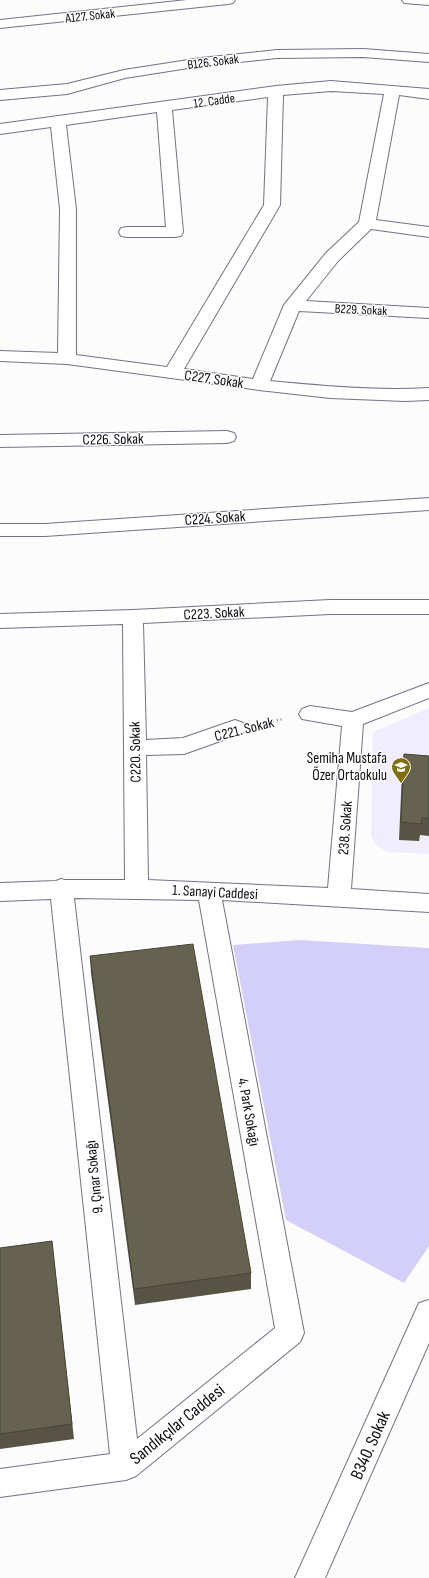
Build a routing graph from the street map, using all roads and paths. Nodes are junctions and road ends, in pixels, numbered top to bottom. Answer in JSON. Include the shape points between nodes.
{"nodes":[{"id":1,"x":228,"y":0,"type":"edge"},
{"id":2,"x":409,"y":0,"type":"edge"},
{"id":3,"x":429,"y":1,"type":"edge"},
{"id":4,"x":112,"y":6,"type":"edge"},
{"id":5,"x":0,"y":24,"type":"edge"},
{"id":6,"x":429,"y":58,"type":"edge"},
{"id":7,"x":392,"y":90,"type":"junction"},
{"id":8,"x":276,"y":91,"type":"junction"},
{"id":9,"x":429,"y":94,"type":"edge"},
{"id":10,"x":0,"y":95,"type":"edge"},
{"id":11,"x":164,"y":108,"type":"junction"},
{"id":12,"x":58,"y":122,"type":"junction"},
{"id":13,"x":0,"y":129,"type":"edge"},
{"id":14,"x":367,"y":224,"type":"junction"},
{"id":15,"x":127,"y":232,"type":"dead end"},
{"id":16,"x":429,"y":232,"type":"edge"},
{"id":17,"x":293,"y":305,"type":"junction"},
{"id":18,"x":429,"y":313,"type":"edge"},
{"id":19,"x":0,"y":356,"type":"edge"},
{"id":20,"x":67,"y":358,"type":"junction"},
{"id":21,"x":173,"y":373,"type":"junction"},
{"id":22,"x":259,"y":385,"type":"junction"},
{"id":23,"x":429,"y":394,"type":"edge"},
{"id":24,"x":227,"y":437,"type":"dead end"},
{"id":25,"x":0,"y":441,"type":"edge"},
{"id":26,"x":429,"y":504,"type":"edge"},
{"id":27,"x":0,"y":530,"type":"edge"},
{"id":28,"x":429,"y":607,"type":"edge"},
{"id":29,"x":133,"y":617,"type":"junction"},
{"id":30,"x":0,"y":621,"type":"edge"},
{"id":31,"x":429,"y":690,"type":"edge"},
{"id":32,"x":310,"y":714,"type":"joint"},
{"id":33,"x":353,"y":720,"type":"junction"},
{"id":34,"x":235,"y":728,"type":"joint"},
{"id":35,"x":135,"y":748,"type":"junction"},
{"id":36,"x":61,"y":888,"type":"junction"},
{"id":37,"x":137,"y":888,"type":"junction"},
{"id":38,"x":0,"y":892,"type":"edge"},
{"id":39,"x":209,"y":892,"type":"junction"},
{"id":40,"x":339,"y":898,"type":"junction"},
{"id":41,"x":429,"y":903,"type":"edge"},
{"id":42,"x":429,"y":1312,"type":"edge"},
{"id":43,"x":290,"y":1333,"type":"joint"},
{"id":44,"x":126,"y":1466,"type":"junction"},
{"id":45,"x":0,"y":1483,"type":"edge"},
{"id":46,"x":310,"y":1578,"type":"edge"}],
"edges":[{"from":1,"to":4,"type":"street","name":"A127. Sokak"},
{"from":2,"to":3,"type":"street"},
{"from":4,"to":5,"type":"street","name":"A127. Sokak"},
{"from":6,"to":10,"type":"street","name":"B126. Sokak","via":[[363,53],[278,54],[200,62],[124,74],[67,89]]},
{"from":7,"to":8,"type":"street","name":"12. Cadde","via":[[331,86]]},
{"from":7,"to":9,"type":"street","name":"12. Cadde"},
{"from":7,"to":14,"type":"street"},
{"from":8,"to":11,"type":"street","name":"12. Cadde"},
{"from":8,"to":21,"type":"street","via":[[272,205]]},
{"from":11,"to":12,"type":"street","name":"12. Cadde"},
{"from":11,"to":15,"type":"street","via":[[175,232]]},
{"from":12,"to":13,"type":"street","name":"12. Cadde"},
{"from":12,"to":20,"type":"street","via":[[68,209]]},
{"from":14,"to":16,"type":"street"},
{"from":14,"to":17,"type":"street","via":[[332,257]]},
{"from":17,"to":18,"type":"street","name":"B229. Sokak"},
{"from":17,"to":22,"type":"street"},
{"from":19,"to":20,"type":"street","name":"C227. Sokak"},
{"from":20,"to":21,"type":"street","name":"C227. Sokak"},
{"from":21,"to":22,"type":"street","name":"C227. Sokak"},
{"from":22,"to":23,"type":"street","name":"C227. Sokak","via":[[330,392]]},
{"from":24,"to":25,"type":"street","name":"C226. Sokak"},
{"from":26,"to":27,"type":"street","name":"C224. Sokak","via":[[44,530]]},
{"from":28,"to":29,"type":"street","name":"C223. Sokak","via":[[330,607]]},
{"from":29,"to":30,"type":"street","name":"C223. Sokak"},
{"from":29,"to":35,"type":"street","name":"C220. Sokak"},
{"from":31,"to":33,"type":"street"},
{"from":32,"to":33,"type":"street"},
{"from":32,"to":34,"type":"path","name":"C221. Sokak"},
{"from":33,"to":40,"type":"street","name":"238. Sokak"},
{"from":34,"to":35,"type":"street","name":"C221. Sokak","via":[[184,746]]},
{"from":35,"to":37,"type":"street","name":"C220. Sokak"},
{"from":36,"to":37,"type":"street","name":"1. Sanayi Caddesi"},
{"from":36,"to":38,"type":"street","name":"1. Sanayi Caddesi"},
{"from":36,"to":44,"type":"street","name":"9. Çınar Sokağı"},
{"from":37,"to":39,"type":"street","name":"1. Sanayi Caddesi"},
{"from":39,"to":40,"type":"street","name":"1. Sanayi Caddesi"},
{"from":39,"to":43,"type":"street","name":"4. Park Sokağı"},
{"from":40,"to":41,"type":"street","name":"1. Sanayi Caddesi"},
{"from":42,"to":46,"type":"street","name":"B340. Sokak"},
{"from":43,"to":44,"type":"street","name":"Sandıkçılar Caddesi"},
{"from":44,"to":45,"type":"street","name":"Sandıkçılar Caddesi"}]}
